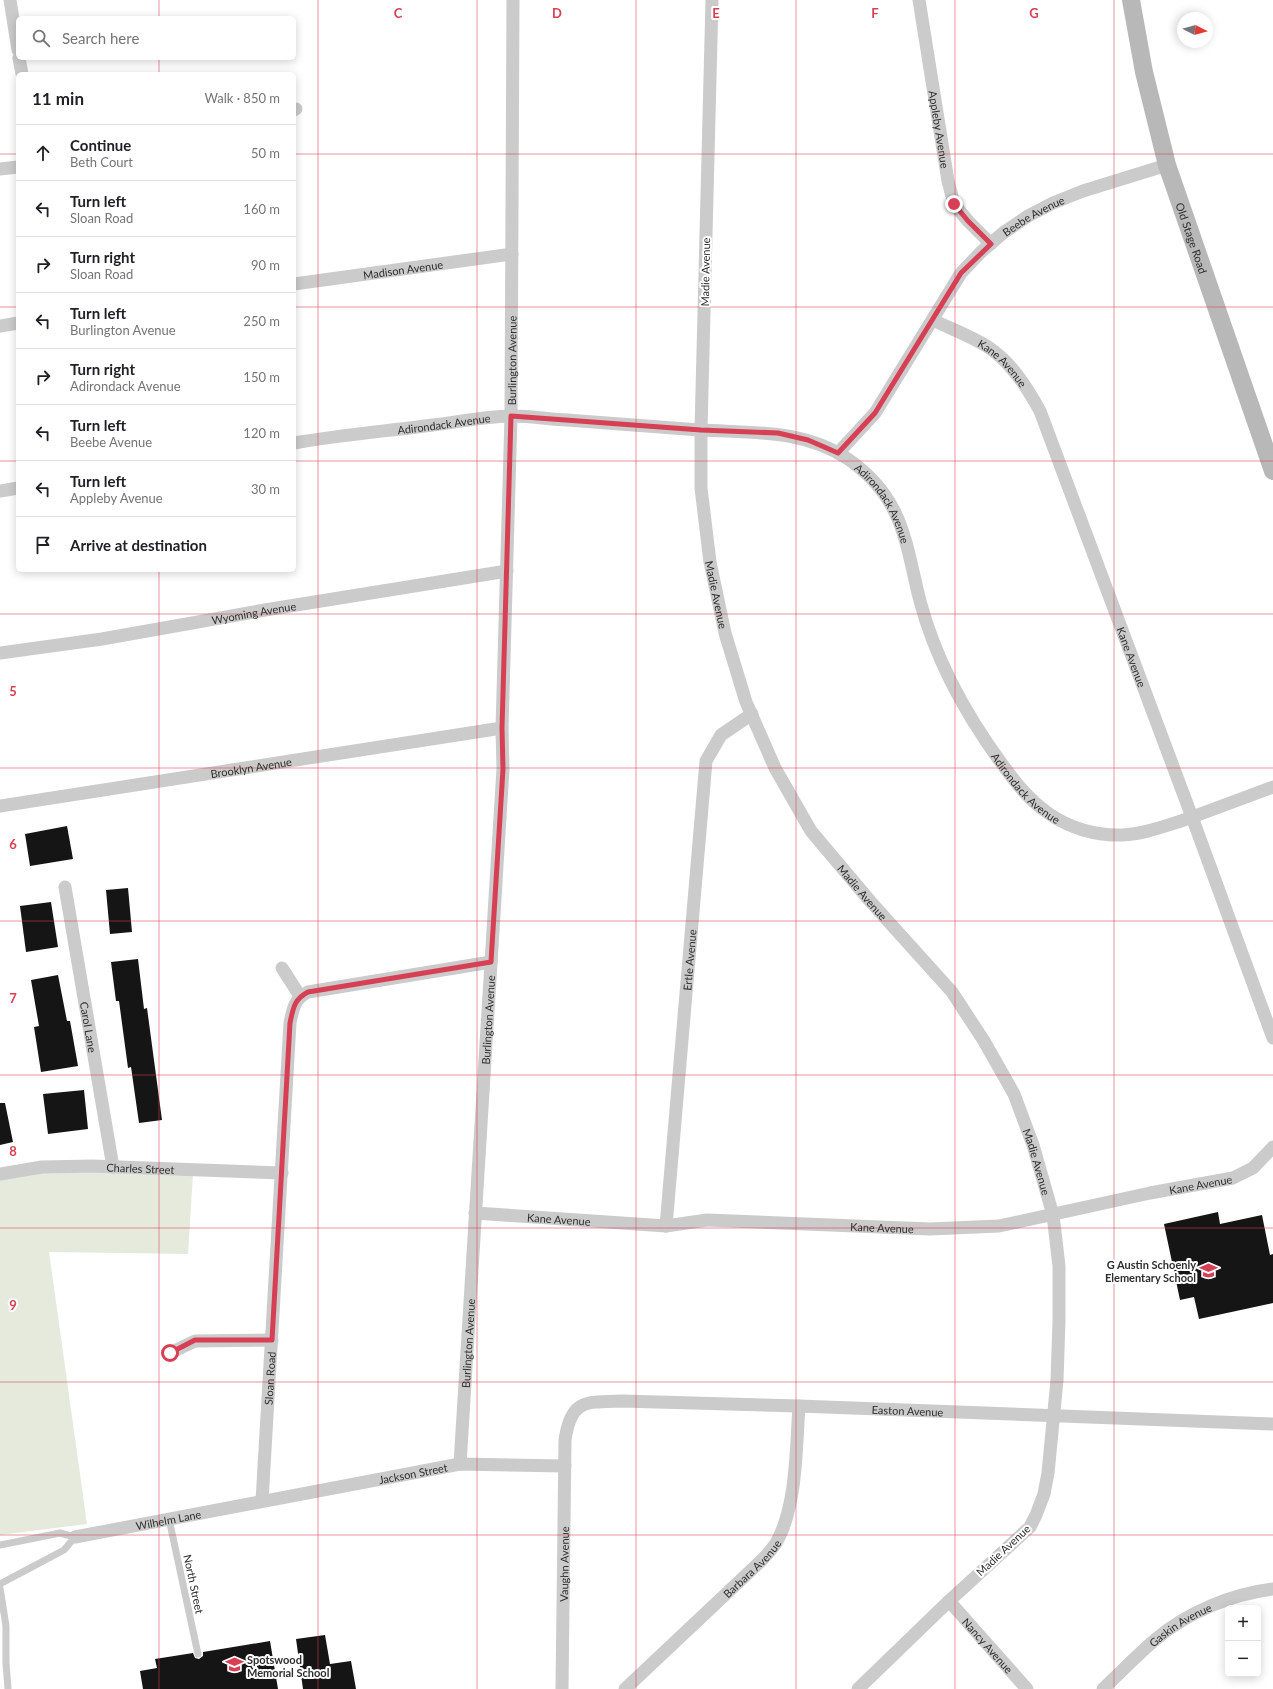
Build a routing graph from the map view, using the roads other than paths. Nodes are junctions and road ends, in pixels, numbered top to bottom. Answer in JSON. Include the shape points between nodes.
{"nodes":[{"id":1,"x":10,"y":0,"type":"edge"},
{"id":2,"x":513,"y":0,"type":"edge"},
{"id":3,"x":712,"y":0,"type":"edge"},
{"id":4,"x":919,"y":0,"type":"edge"},
{"id":5,"x":1131,"y":0,"type":"edge"},
{"id":6,"x":16,"y":38,"type":"edge"},
{"id":7,"x":19,"y":60,"type":"edge"},
{"id":8,"x":22,"y":72,"type":"edge"},
{"id":9,"x":1167,"y":165,"type":"junction"},
{"id":10,"x":16,"y":166,"type":"edge"},
{"id":11,"x":0,"y":169,"type":"edge"},
{"id":12,"x":991,"y":244,"type":"junction"},
{"id":13,"x":512,"y":254,"type":"junction"},
{"id":14,"x":296,"y":284,"type":"edge"},
{"id":15,"x":933,"y":320,"type":"junction"},
{"id":16,"x":16,"y":323,"type":"edge"},
{"id":17,"x":0,"y":326,"type":"edge"},
{"id":18,"x":511,"y":416,"type":"junction"},
{"id":19,"x":701,"y":430,"type":"junction"},
{"id":20,"x":296,"y":443,"type":"edge"},
{"id":21,"x":838,"y":453,"type":"junction"},
{"id":22,"x":1273,"y":471,"type":"edge"},
{"id":23,"x":16,"y":488,"type":"edge"},
{"id":24,"x":0,"y":491,"type":"edge"},
{"id":25,"x":507,"y":571,"type":"junction"},
{"id":26,"x":0,"y":654,"type":"edge"},
{"id":27,"x":752,"y":714,"type":"junction"},
{"id":28,"x":502,"y":728,"type":"junction"},
{"id":29,"x":1273,"y":787,"type":"edge"},
{"id":30,"x":0,"y":806,"type":"edge"},
{"id":31,"x":1192,"y":817,"type":"junction"},
{"id":32,"x":65,"y":887,"type":"dead end"},
{"id":33,"x":491,"y":962,"type":"junction"},
{"id":34,"x":282,"y":968,"type":"dead end"},
{"id":35,"x":300,"y":996,"type":"junction"},
{"id":36,"x":1273,"y":1038,"type":"edge"},
{"id":37,"x":1273,"y":1147,"type":"edge"},
{"id":38,"x":113,"y":1167,"type":"junction"},
{"id":39,"x":282,"y":1173,"type":"junction"},
{"id":40,"x":0,"y":1174,"type":"edge"},
{"id":41,"x":475,"y":1213,"type":"junction"},
{"id":42,"x":1053,"y":1215,"type":"junction"},
{"id":43,"x":666,"y":1226,"type":"junction"},
{"id":44,"x":272,"y":1340,"type":"junction"},
{"id":45,"x":170,"y":1353,"type":"dead end"},
{"id":46,"x":799,"y":1406,"type":"junction"},
{"id":47,"x":1053,"y":1416,"type":"junction"},
{"id":48,"x":1273,"y":1424,"type":"edge"},
{"id":49,"x":566,"y":1440,"type":"joint"},
{"id":50,"x":460,"y":1464,"type":"junction"},
{"id":51,"x":565,"y":1466,"type":"junction"},
{"id":52,"x":262,"y":1501,"type":"junction"},
{"id":53,"x":169,"y":1519,"type":"junction"},
{"id":54,"x":75,"y":1537,"type":"junction"},
{"id":55,"x":0,"y":1545,"type":"edge"},
{"id":56,"x":0,"y":1584,"type":"edge"},
{"id":57,"x":0,"y":1588,"type":"edge"},
{"id":58,"x":1273,"y":1589,"type":"edge"},
{"id":59,"x":948,"y":1601,"type":"junction"},
{"id":60,"x":198,"y":1654,"type":"dead end"},
{"id":61,"x":8,"y":1689,"type":"edge"},
{"id":62,"x":562,"y":1689,"type":"edge"},
{"id":63,"x":625,"y":1689,"type":"edge"},
{"id":64,"x":858,"y":1689,"type":"edge"},
{"id":65,"x":1027,"y":1689,"type":"edge"},
{"id":66,"x":1103,"y":1689,"type":"edge"}],
"edges":[{"from":1,"to":6,"type":"street"},
{"from":2,"to":13,"type":"street","name":"Burlington Avenue"},
{"from":3,"to":19,"type":"street","name":"Madie Avenue"},
{"from":4,"to":12,"type":"street","name":"Appleby Avenue","via":[[948,181],[954,204]]},
{"from":5,"to":9,"type":"main road","name":"Old Stage Road","via":[[1144,72]]},
{"from":7,"to":8,"type":"street"},
{"from":9,"to":12,"type":"street","name":"Beebe Avenue","via":[[1083,190],[1053,203],[1028,216]]},
{"from":9,"to":22,"type":"main road","name":"Old Stage Road"},
{"from":10,"to":11,"type":"street"},
{"from":12,"to":15,"type":"street","name":"Beebe Avenue","via":[[961,273]]},
{"from":13,"to":14,"type":"street","name":"Madison Avenue"},
{"from":13,"to":18,"type":"street","name":"Burlington Avenue"},
{"from":15,"to":21,"type":"street","name":"Beebe Avenue","via":[[875,413]]},
{"from":15,"to":31,"type":"street","name":"Kane Avenue","via":[[988,347],[1012,369],[1040,411]]},
{"from":16,"to":17,"type":"street"},
{"from":18,"to":19,"type":"street","name":"Adirondack Avenue"},
{"from":18,"to":20,"type":"street","name":"Adirondack Avenue"},
{"from":18,"to":25,"type":"street","name":"Burlington Avenue"},
{"from":19,"to":21,"type":"street","name":"Adirondack Avenue","via":[[778,433],[823,445]]},
{"from":19,"to":27,"type":"street","name":"Madie Avenue","via":[[701,488],[710,562],[725,633]]},
{"from":21,"to":31,"type":"street","name":"Adirondack Avenue","via":[[862,470],[892,506],[905,535],[921,603],[936,649],[957,694],[982,737],[1030,798],[1061,821],[1085,831],[1098,833],[1137,834]]},
{"from":23,"to":24,"type":"street"},
{"from":25,"to":26,"type":"street","name":"Wyoming Avenue"},
{"from":25,"to":28,"type":"street","name":"Burlington Avenue"},
{"from":27,"to":42,"type":"street","name":"Madie Avenue","via":[[775,768],[811,831],[952,992],[984,1041],[1014,1094],[1033,1145]]},
{"from":27,"to":43,"type":"street","name":"Ertle Avenue","via":[[720,735],[706,761]]},
{"from":28,"to":30,"type":"street","name":"Brooklyn Avenue"},
{"from":28,"to":33,"type":"street","name":"Burlington Avenue","via":[[503,769]]},
{"from":29,"to":31,"type":"street","name":"Adirondack Avenue"},
{"from":31,"to":36,"type":"street","name":"Kane Avenue"},
{"from":32,"to":38,"type":"street","name":"Carol Lane"},
{"from":33,"to":35,"type":"street","via":[[308,992]]},
{"from":33,"to":41,"type":"street","name":"Burlington Avenue"},
{"from":34,"to":35,"type":"street"},
{"from":35,"to":39,"type":"street","name":"Sloan Road","via":[[294,1005],[290,1023]]},
{"from":37,"to":42,"type":"street","name":"Kane Avenue","via":[[1253,1168],[1233,1178],[1150,1193]]},
{"from":38,"to":39,"type":"street","name":"Charles Street"},
{"from":38,"to":40,"type":"street","name":"Charles Street","via":[[42,1167]]},
{"from":39,"to":44,"type":"street","name":"Sloan Road"},
{"from":41,"to":43,"type":"street","name":"Kane Avenue"},
{"from":41,"to":50,"type":"street","name":"Burlington Avenue"},
{"from":42,"to":43,"type":"street","name":"Kane Avenue","via":[[999,1226],[930,1229],[707,1220]]},
{"from":42,"to":47,"type":"street","name":"Madie Avenue","via":[[1059,1266],[1059,1321]]},
{"from":44,"to":45,"type":"street","via":[[195,1340]]},
{"from":44,"to":52,"type":"street","name":"Sloan Road"},
{"from":46,"to":47,"type":"street","name":"Easton Avenue"},
{"from":46,"to":49,"type":"street","name":"Easton Avenue","via":[[593,1402],[583,1405],[570,1417]]},
{"from":46,"to":63,"type":"street","name":"Barbara Avenue","via":[[792,1493],[776,1543],[762,1560]]},
{"from":47,"to":48,"type":"street","name":"Easton Avenue"},
{"from":47,"to":59,"type":"street","name":"Madie Avenue","via":[[1044,1494],[1030,1527]]},
{"from":49,"to":51,"type":"street","name":"Vaughn Avenue"},
{"from":50,"to":51,"type":"street","name":"Jackson Street"},
{"from":50,"to":52,"type":"street","name":"Jackson Street"},
{"from":51,"to":62,"type":"street","name":"Vaughn Avenue"},
{"from":52,"to":53,"type":"street","name":"Wilhelm Lane"},
{"from":53,"to":54,"type":"street","name":"Wilhelm Lane"},
{"from":53,"to":60,"type":"lane","name":"North Street"},
{"from":54,"to":55,"type":"lane","via":[[60,1533]]},
{"from":54,"to":56,"type":"lane","via":[[64,1550]]},
{"from":57,"to":61,"type":"lane","via":[[6,1626]]},
{"from":58,"to":66,"type":"street","name":"Gaskin Avenue","via":[[1222,1601],[1178,1623],[1157,1638]]},
{"from":59,"to":64,"type":"street","name":"Madie Avenue"},
{"from":59,"to":65,"type":"street","name":"Nancy Avenue"}]}
